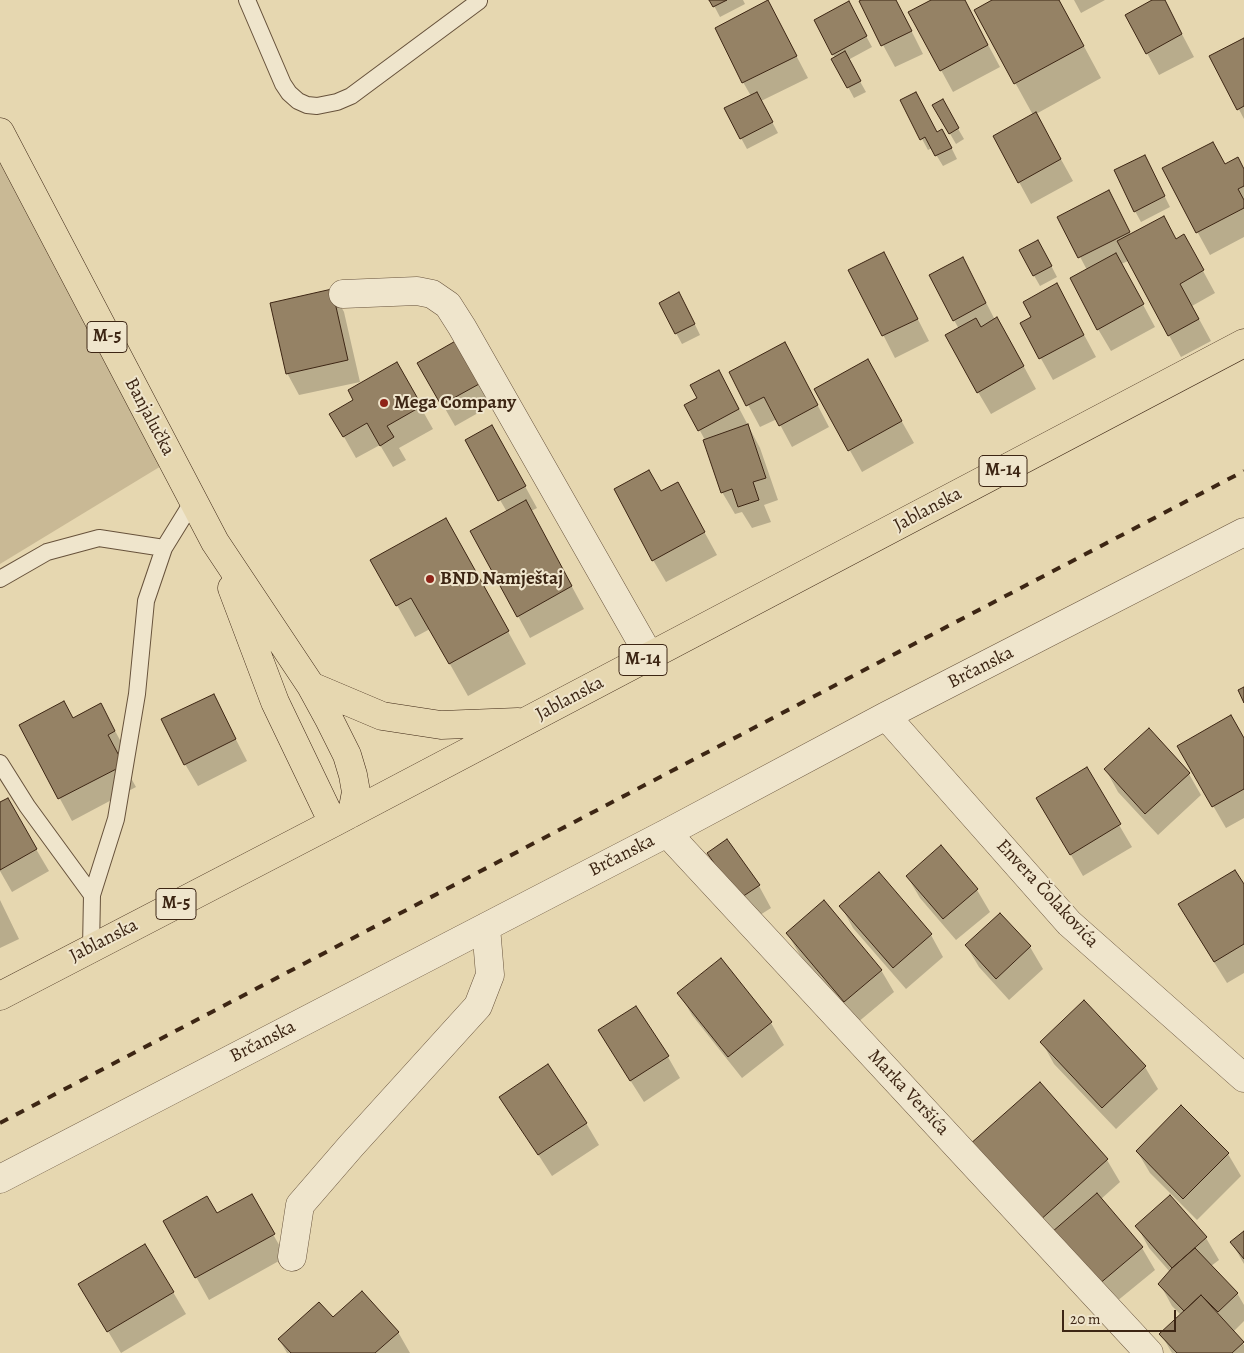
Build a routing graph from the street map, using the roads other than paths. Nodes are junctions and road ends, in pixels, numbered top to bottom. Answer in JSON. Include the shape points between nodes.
{"nodes":[{"id":1,"x":247,"y":0,"type":"edge"},
{"id":2,"x":479,"y":1,"type":"dead end"},
{"id":3,"x":0,"y":132,"type":"edge"},
{"id":4,"x":343,"y":294,"type":"dead end"},
{"id":5,"x":1244,"y":343,"type":"edge"},
{"id":6,"x":193,"y":500,"type":"junction"},
{"id":7,"x":1244,"y":532,"type":"edge"},
{"id":8,"x":215,"y":542,"type":"junction"},
{"id":9,"x":164,"y":548,"type":"junction"},
{"id":10,"x":0,"y":579,"type":"edge"},
{"id":11,"x":650,"y":656,"type":"junction"},
{"id":12,"x":311,"y":686,"type":"junction"},
{"id":13,"x":886,"y":716,"type":"junction"},
{"id":14,"x":525,"y":722,"type":"junction"},
{"id":15,"x":0,"y":763,"type":"edge"},
{"id":16,"x":343,"y":818,"type":"junction"},
{"id":17,"x":667,"y":832,"type":"junction"},
{"id":18,"x":92,"y":895,"type":"junction"},
{"id":19,"x":486,"y":927,"type":"junction"},
{"id":20,"x":91,"y":948,"type":"junction"},
{"id":21,"x":0,"y":996,"type":"edge"},
{"id":22,"x":1244,"y":1078,"type":"edge"},
{"id":23,"x":0,"y":1179,"type":"edge"},
{"id":24,"x":292,"y":1257,"type":"dead end"},
{"id":25,"x":1149,"y":1353,"type":"edge"}],
"edges":[{"from":1,"to":2,"type":"lane","via":[[283,84],[298,101],[317,106],[351,96]]},
{"from":3,"to":6,"type":"main road","name":"Banjalučka","number":"M-5"},
{"from":4,"to":11,"type":"street","via":[[418,291],[432,294],[448,305]]},
{"from":5,"to":11,"type":"main road","name":"Jablanska","number":"M-14"},
{"from":6,"to":8,"type":"main road","name":"Banjalučka","number":"M-5"},
{"from":6,"to":9,"type":"lane"},
{"from":7,"to":13,"type":"street","name":"Brčanska"},
{"from":8,"to":12,"type":"main road","number":"M-5"},
{"from":8,"to":16,"type":"main road","number":"M-5","via":[[275,702]]},
{"from":9,"to":10,"type":"lane","via":[[99,538],[46,552]]},
{"from":9,"to":18,"type":"lane","via":[[146,601],[137,694],[116,819]]},
{"from":11,"to":14,"type":"main road","name":"Jablanska","number":"M-14"},
{"from":12,"to":14,"type":"main road","via":[[382,716],[441,725]]},
{"from":12,"to":16,"type":"main road","number":"M-5","via":[[347,756],[356,792]]},
{"from":13,"to":17,"type":"street","name":"Brčanska"},
{"from":13,"to":22,"type":"street","name":"Envera Čolakovića","via":[[1069,922]]},
{"from":14,"to":16,"type":"main road","name":"Jablanska","number":"M-14"},
{"from":15,"to":18,"type":"lane"},
{"from":16,"to":20,"type":"main road","name":"Jablanska","number":"M-5"},
{"from":17,"to":19,"type":"street","name":"Brčanska"},
{"from":17,"to":25,"type":"street","name":"Marka Veršića"},
{"from":18,"to":20,"type":"lane"},
{"from":19,"to":23,"type":"street","name":"Brčanska"},
{"from":19,"to":24,"type":"street","via":[[490,975],[478,1006],[300,1205]]},
{"from":20,"to":21,"type":"main road","name":"Jablanska","number":"M-5"}]}
